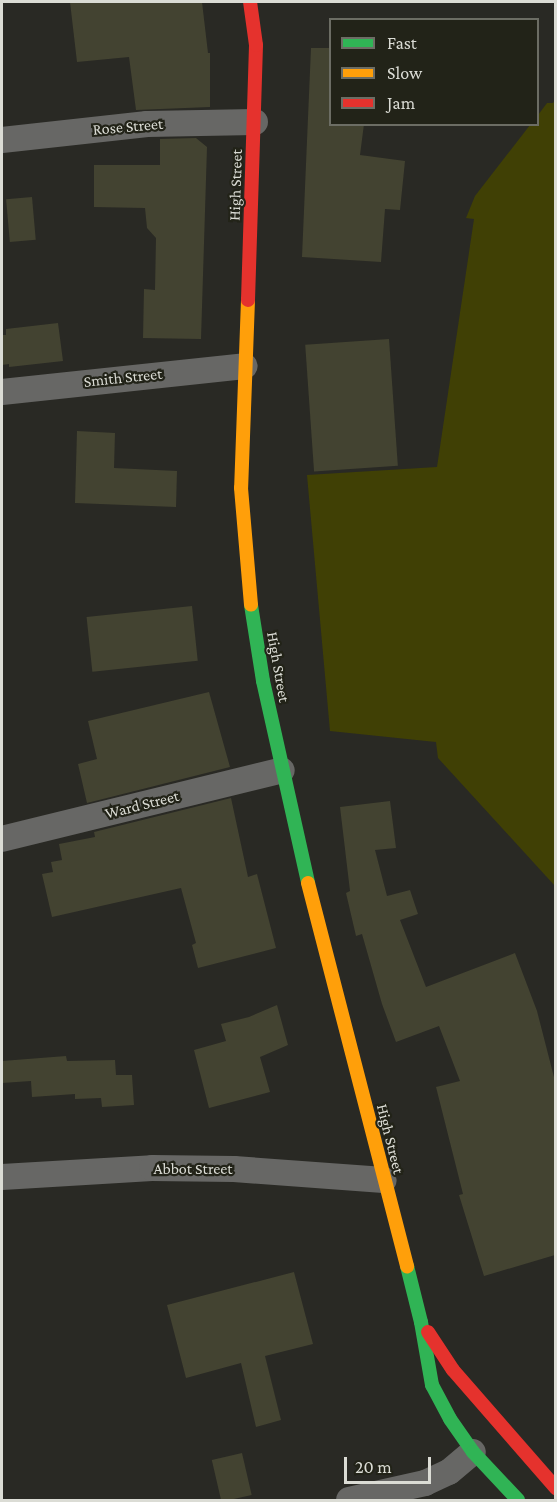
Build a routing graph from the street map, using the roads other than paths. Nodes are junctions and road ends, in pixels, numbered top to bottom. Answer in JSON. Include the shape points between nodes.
{"nodes":[{"id":1,"x":250,"y":2,"type":"edge"},
{"id":2,"x":255,"y":122,"type":"junction"},
{"id":3,"x":2,"y":140,"type":"edge"},
{"id":4,"x":244,"y":366,"type":"junction"},
{"id":5,"x":2,"y":392,"type":"edge"},
{"id":6,"x":282,"y":770,"type":"junction"},
{"id":7,"x":2,"y":839,"type":"edge"},
{"id":8,"x":2,"y":1177,"type":"edge"},
{"id":9,"x":384,"y":1180,"type":"junction"},
{"id":10,"x":421,"y":1322,"type":"junction"},
{"id":11,"x":516,"y":1445,"type":"junction"},
{"id":12,"x":473,"y":1452,"type":"junction"},
{"id":13,"x":555,"y":1488,"type":"edge"},
{"id":14,"x":349,"y":1500,"type":"edge"},
{"id":15,"x":518,"y":1500,"type":"edge"},
{"id":16,"x":547,"y":1500,"type":"edge"}],
"edges":[{"from":1,"to":2,"type":"main road","name":"High Street","via":[[256,45]]},
{"from":2,"to":3,"type":"street","name":"Rose Street","via":[[147,124]]},
{"from":2,"to":4,"type":"main road","name":"High Street"},
{"from":4,"to":5,"type":"street","name":"Smith Street"},
{"from":4,"to":6,"type":"main road","name":"High Street","via":[[241,488],[245,552],[262,681]]},
{"from":6,"to":7,"type":"street","name":"Ward Street"},
{"from":6,"to":9,"type":"main road","name":"High Street"},
{"from":8,"to":9,"type":"street","name":"Abbot Street","via":[[152,1168]]},
{"from":9,"to":10,"type":"main road","name":"High Street"},
{"from":10,"to":11,"type":"main road","name":"High Street","via":[[453,1370]]},
{"from":10,"to":12,"type":"main road","name":"High Street","via":[[432,1385]]},
{"from":11,"to":13,"type":"main road","name":"High Street"},
{"from":11,"to":16,"type":"main road"},
{"from":12,"to":14,"type":"street","via":[[449,1472],[425,1483]]},
{"from":12,"to":15,"type":"main road","name":"High Street"}]}
